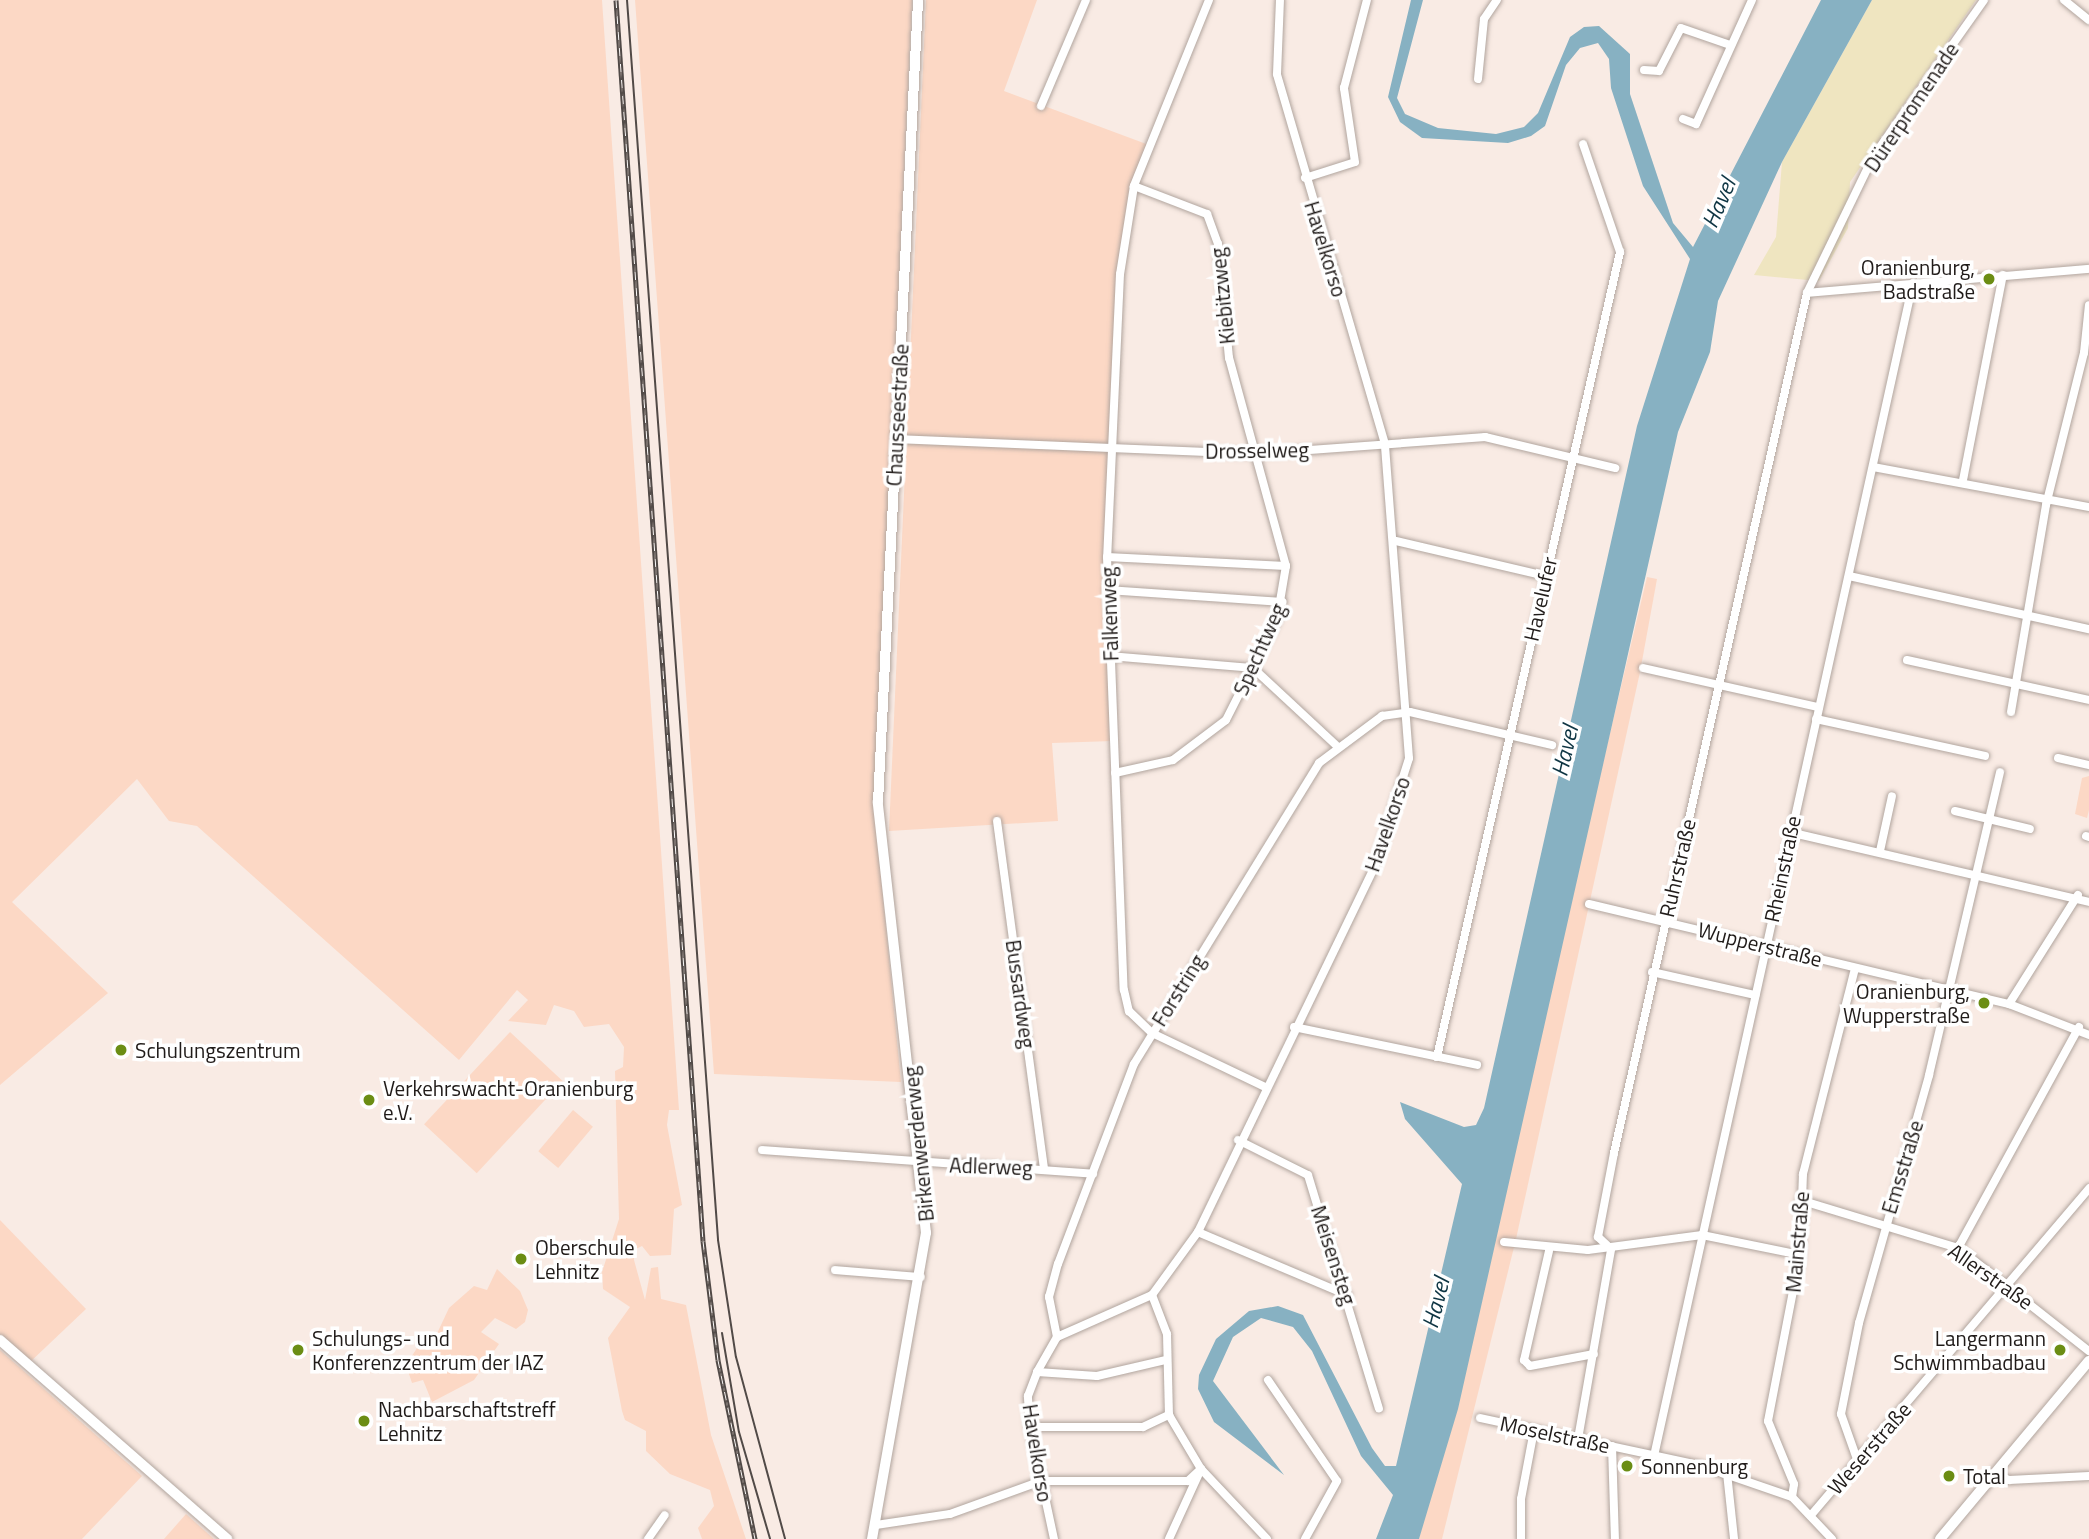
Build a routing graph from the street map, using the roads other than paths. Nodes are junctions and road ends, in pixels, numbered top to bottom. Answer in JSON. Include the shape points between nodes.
{"nodes":[{"id":1,"x":918,"y":0,"type":"edge"},
{"id":2,"x":1086,"y":0,"type":"edge"},
{"id":3,"x":1209,"y":0,"type":"edge"},
{"id":4,"x":1280,"y":0,"type":"edge"},
{"id":5,"x":1367,"y":0,"type":"edge"},
{"id":6,"x":1497,"y":0,"type":"edge"},
{"id":7,"x":1752,"y":0,"type":"edge"},
{"id":8,"x":1984,"y":0,"type":"edge"},
{"id":9,"x":2068,"y":0,"type":"edge"},
{"id":10,"x":2089,"y":20,"type":"edge"},
{"id":11,"x":1730,"y":45,"type":"junction"},
{"id":12,"x":1644,"y":70,"type":"dead end"},
{"id":13,"x":1478,"y":79,"type":"dead end"},
{"id":14,"x":1041,"y":106,"type":"dead end"},
{"id":15,"x":1683,"y":119,"type":"dead end"},
{"id":16,"x":1583,"y":144,"type":"dead end"},
{"id":17,"x":1305,"y":178,"type":"junction"},
{"id":18,"x":1134,"y":186,"type":"junction"},
{"id":19,"x":2089,"y":269,"type":"edge"},
{"id":20,"x":2003,"y":275,"type":"junction"},
{"id":21,"x":1913,"y":283,"type":"junction"},
{"id":22,"x":1807,"y":293,"type":"junction"},
{"id":23,"x":2089,"y":305,"type":"edge"},
{"id":24,"x":895,"y":439,"type":"junction"},
{"id":25,"x":1385,"y":444,"type":"junction"},
{"id":26,"x":1110,"y":448,"type":"junction"},
{"id":27,"x":1255,"y":454,"type":"junction"},
{"id":28,"x":1572,"y":457,"type":"junction"},
{"id":29,"x":1873,"y":467,"type":"junction"},
{"id":30,"x":1615,"y":468,"type":"dead end"},
{"id":31,"x":1962,"y":480,"type":"junction"},
{"id":32,"x":2047,"y":496,"type":"junction"},
{"id":33,"x":2089,"y":507,"type":"edge"},
{"id":34,"x":1396,"y":541,"type":"junction"},
{"id":35,"x":1107,"y":557,"type":"junction"},
{"id":36,"x":1286,"y":566,"type":"junction"},
{"id":37,"x":1545,"y":576,"type":"junction"},
{"id":38,"x":1849,"y":576,"type":"junction"},
{"id":39,"x":1107,"y":590,"type":"junction"},
{"id":40,"x":1283,"y":602,"type":"junction"},
{"id":41,"x":2030,"y":617,"type":"junction"},
{"id":42,"x":2089,"y":629,"type":"edge"},
{"id":43,"x":1110,"y":656,"type":"junction"},
{"id":44,"x":1907,"y":660,"type":"dead end"},
{"id":45,"x":1253,"y":668,"type":"junction"},
{"id":46,"x":1643,"y":668,"type":"dead end"},
{"id":47,"x":2017,"y":684,"type":"junction"},
{"id":48,"x":1718,"y":685,"type":"junction"},
{"id":49,"x":2089,"y":700,"type":"edge"},
{"id":50,"x":1818,"y":707,"type":"junction"},
{"id":51,"x":1410,"y":712,"type":"junction"},
{"id":52,"x":2011,"y":712,"type":"dead end"},
{"id":53,"x":1816,"y":719,"type":"junction"},
{"id":54,"x":1510,"y":735,"type":"junction"},
{"id":55,"x":1336,"y":745,"type":"junction"},
{"id":56,"x":1552,"y":745,"type":"dead end"},
{"id":57,"x":1985,"y":756,"type":"dead end"},
{"id":58,"x":2058,"y":758,"type":"dead end"},
{"id":59,"x":2089,"y":765,"type":"edge"},
{"id":60,"x":2000,"y":772,"type":"dead end"},
{"id":61,"x":1115,"y":773,"type":"junction"},
{"id":62,"x":1892,"y":796,"type":"dead end"},
{"id":63,"x":1955,"y":811,"type":"dead end"},
{"id":64,"x":1989,"y":819,"type":"junction"},
{"id":65,"x":997,"y":821,"type":"dead end"},
{"id":66,"x":2030,"y":828,"type":"dead end"},
{"id":67,"x":880,"y":830,"type":"joint"},
{"id":68,"x":1789,"y":832,"type":"junction"},
{"id":69,"x":1880,"y":851,"type":"junction"},
{"id":70,"x":1978,"y":872,"type":"junction"},
{"id":71,"x":2078,"y":895,"type":"junction"},
{"id":72,"x":2089,"y":902,"type":"edge"},
{"id":73,"x":1589,"y":904,"type":"dead end"},
{"id":74,"x":1665,"y":920,"type":"junction"},
{"id":75,"x":1765,"y":944,"type":"junction"},
{"id":76,"x":1855,"y":969,"type":"junction"},
{"id":77,"x":1653,"y":972,"type":"junction"},
{"id":78,"x":1950,"y":994,"type":"junction"},
{"id":79,"x":1755,"y":995,"type":"junction"},
{"id":80,"x":2009,"y":1004,"type":"junction"},
{"id":81,"x":1294,"y":1027,"type":"junction"},
{"id":82,"x":2079,"y":1027,"type":"junction"},
{"id":83,"x":1152,"y":1033,"type":"junction"},
{"id":84,"x":2089,"y":1035,"type":"edge"},
{"id":85,"x":1437,"y":1057,"type":"junction"},
{"id":86,"x":1477,"y":1065,"type":"dead end"},
{"id":87,"x":1265,"y":1087,"type":"junction"},
{"id":88,"x":1238,"y":1140,"type":"junction"},
{"id":89,"x":762,"y":1150,"type":"dead end"},
{"id":90,"x":923,"y":1163,"type":"junction"},
{"id":91,"x":1044,"y":1168,"type":"junction"},
{"id":92,"x":1093,"y":1174,"type":"junction"},
{"id":93,"x":2089,"y":1188,"type":"edge"},
{"id":94,"x":1800,"y":1200,"type":"junction"},
{"id":95,"x":1885,"y":1223,"type":"junction"},
{"id":96,"x":1198,"y":1233,"type":"junction"},
{"id":97,"x":1702,"y":1235,"type":"junction"},
{"id":98,"x":1504,"y":1242,"type":"dead end"},
{"id":99,"x":1958,"y":1248,"type":"junction"},
{"id":100,"x":1611,"y":1249,"type":"junction"},
{"id":101,"x":1549,"y":1251,"type":"junction"},
{"id":102,"x":1800,"y":1255,"type":"junction"},
{"id":103,"x":835,"y":1270,"type":"dead end"},
{"id":104,"x":921,"y":1277,"type":"junction"},
{"id":105,"x":2007,"y":1285,"type":"junction"},
{"id":106,"x":1152,"y":1295,"type":"junction"},
{"id":107,"x":1347,"y":1295,"type":"junction"},
{"id":108,"x":1057,"y":1336,"type":"junction"},
{"id":109,"x":0,"y":1339,"type":"edge"},
{"id":110,"x":2089,"y":1351,"type":"edge"},
{"id":111,"x":1594,"y":1354,"type":"junction"},
{"id":112,"x":1166,"y":1360,"type":"junction"},
{"id":113,"x":2089,"y":1361,"type":"edge"},
{"id":114,"x":1037,"y":1372,"type":"junction"},
{"id":115,"x":1268,"y":1380,"type":"dead end"},
{"id":116,"x":1379,"y":1408,"type":"dead end"},
{"id":117,"x":1169,"y":1415,"type":"junction"},
{"id":118,"x":1480,"y":1418,"type":"dead end"},
{"id":119,"x":1030,"y":1427,"type":"junction"},
{"id":120,"x":1534,"y":1430,"type":"junction"},
{"id":121,"x":1578,"y":1439,"type":"junction"},
{"id":122,"x":1612,"y":1446,"type":"junction"},
{"id":123,"x":1654,"y":1456,"type":"junction"},
{"id":124,"x":1858,"y":1462,"type":"junction"},
{"id":125,"x":1201,"y":1469,"type":"junction"},
{"id":126,"x":1727,"y":1473,"type":"junction"},
{"id":127,"x":1996,"y":1475,"type":"junction"},
{"id":128,"x":2089,"y":1476,"type":"edge"},
{"id":129,"x":1041,"y":1481,"type":"junction"},
{"id":130,"x":1792,"y":1497,"type":"junction"},
{"id":131,"x":1812,"y":1514,"type":"junction"},
{"id":132,"x":665,"y":1515,"type":"dead end"},
{"id":133,"x":876,"y":1525,"type":"junction"},
{"id":134,"x":1945,"y":1537,"type":"edge"},
{"id":135,"x":227,"y":1539,"type":"edge"},
{"id":136,"x":648,"y":1539,"type":"edge"},
{"id":137,"x":872,"y":1539,"type":"edge"},
{"id":138,"x":1054,"y":1539,"type":"edge"},
{"id":139,"x":1169,"y":1539,"type":"edge"},
{"id":140,"x":1267,"y":1539,"type":"edge"},
{"id":141,"x":1306,"y":1539,"type":"edge"},
{"id":142,"x":1521,"y":1539,"type":"edge"},
{"id":143,"x":1615,"y":1539,"type":"edge"},
{"id":144,"x":1734,"y":1539,"type":"edge"},
{"id":145,"x":1832,"y":1539,"type":"edge"}],
"edges":[{"from":1,"to":24,"type":"street","name":"Chausseestraße"},
{"from":2,"to":14,"type":"street"},
{"from":3,"to":18,"type":"street","name":"Falkenweg"},
{"from":4,"to":17,"type":"street","name":"Havelkorso","via":[[1277,74]]},
{"from":5,"to":17,"type":"street","via":[[1344,88],[1355,162]]},
{"from":6,"to":13,"type":"street","via":[[1484,19]]},
{"from":7,"to":11,"type":"street"},
{"from":8,"to":22,"type":"street","name":"Dürerpromenade","via":[[1873,157]]},
{"from":9,"to":10,"type":"street"},
{"from":11,"to":12,"type":"street","via":[[1681,28],[1659,71]]},
{"from":11,"to":15,"type":"street","via":[[1696,124]]},
{"from":16,"to":28,"type":"street","name":"Havelufer","via":[[1619,252]]},
{"from":17,"to":25,"type":"street","name":"Havelkorso"},
{"from":18,"to":26,"type":"street","name":"Falkenweg","via":[[1121,274]]},
{"from":18,"to":27,"type":"street","name":"Kiebitzweg","via":[[1207,214],[1219,244],[1228,358]]},
{"from":19,"to":20,"type":"street"},
{"from":20,"to":21,"type":"street"},
{"from":20,"to":31,"type":"street"},
{"from":21,"to":22,"type":"street"},
{"from":21,"to":29,"type":"street","name":"Rheinstraße"},
{"from":22,"to":48,"type":"street","name":"Ruhrstraße"},
{"from":23,"to":32,"type":"street","via":[[2084,353]]},
{"from":24,"to":26,"type":"street","name":"Drosselweg"},
{"from":24,"to":67,"type":"street","name":"Chausseestraße"},
{"from":25,"to":27,"type":"street","name":"Drosselweg"},
{"from":25,"to":28,"type":"street","name":"Drosselweg","via":[[1485,437]]},
{"from":25,"to":34,"type":"street","name":"Havelkorso"},
{"from":26,"to":27,"type":"street","name":"Drosselweg"},
{"from":26,"to":35,"type":"street","name":"Falkenweg"},
{"from":27,"to":36,"type":"street","name":"Spechtweg"},
{"from":28,"to":30,"type":"street","name":"Drosselweg"},
{"from":28,"to":37,"type":"street","name":"Havelufer"},
{"from":29,"to":31,"type":"street"},
{"from":29,"to":38,"type":"street","name":"Rheinstraße"},
{"from":31,"to":32,"type":"street"},
{"from":32,"to":33,"type":"street"},
{"from":32,"to":41,"type":"street"},
{"from":34,"to":37,"type":"street"},
{"from":34,"to":51,"type":"street","name":"Havelkorso"},
{"from":35,"to":36,"type":"street"},
{"from":35,"to":39,"type":"street","name":"Falkenweg"},
{"from":36,"to":40,"type":"street","name":"Spechtweg"},
{"from":37,"to":54,"type":"street","name":"Havelufer"},
{"from":38,"to":41,"type":"street"},
{"from":38,"to":50,"type":"street","name":"Rheinstraße"},
{"from":39,"to":40,"type":"street"},
{"from":39,"to":43,"type":"street","name":"Falkenweg"},
{"from":40,"to":45,"type":"street","name":"Spechtweg"},
{"from":41,"to":42,"type":"street"},
{"from":41,"to":47,"type":"street"},
{"from":43,"to":45,"type":"street"},
{"from":43,"to":61,"type":"street","name":"Falkenweg"},
{"from":44,"to":47,"type":"street"},
{"from":45,"to":55,"type":"street"},
{"from":45,"to":61,"type":"street","name":"Spechtweg","via":[[1226,720],[1200,744],[1145,771]]},
{"from":46,"to":48,"type":"street"},
{"from":47,"to":49,"type":"street"},
{"from":47,"to":52,"type":"street"},
{"from":48,"to":50,"type":"street"},
{"from":48,"to":74,"type":"street","name":"Ruhrstraße"},
{"from":50,"to":53,"type":"street","name":"Rheinstraße"},
{"from":51,"to":54,"type":"street"},
{"from":51,"to":55,"type":"street","name":"Forstring","via":[[1381,716]]},
{"from":51,"to":81,"type":"street","name":"Havelkorso","via":[[1409,758],[1374,867]]},
{"from":53,"to":57,"type":"street"},
{"from":53,"to":68,"type":"street","name":"Rheinstraße"},
{"from":54,"to":56,"type":"street"},
{"from":54,"to":85,"type":"street","name":"Havelufer"},
{"from":55,"to":83,"type":"street","name":"Forstring","via":[[1319,763]]},
{"from":58,"to":59,"type":"street"},
{"from":60,"to":64,"type":"street","name":"Emsstraße"},
{"from":61,"to":83,"type":"street","name":"Falkenweg","via":[[1124,990],[1129,1011]]},
{"from":62,"to":69,"type":"street"},
{"from":63,"to":64,"type":"street"},
{"from":64,"to":66,"type":"street"},
{"from":64,"to":70,"type":"street","name":"Emsstraße"},
{"from":65,"to":91,"type":"street","name":"Bussardweg"},
{"from":67,"to":90,"type":"street","name":"Birkenwerderweg"},
{"from":68,"to":69,"type":"street"},
{"from":68,"to":75,"type":"street","name":"Rheinstraße"},
{"from":69,"to":70,"type":"street"},
{"from":70,"to":71,"type":"street"},
{"from":70,"to":78,"type":"street","name":"Emsstraße","via":[[1960,923]]},
{"from":71,"to":72,"type":"street"},
{"from":71,"to":80,"type":"street"},
{"from":73,"to":74,"type":"street","name":"Wupperstraße"},
{"from":74,"to":75,"type":"street","name":"Wupperstraße"},
{"from":74,"to":77,"type":"street","name":"Ruhrstraße"},
{"from":75,"to":76,"type":"street","name":"Wupperstraße"},
{"from":75,"to":79,"type":"street","name":"Rheinstraße"},
{"from":76,"to":78,"type":"street","name":"Wupperstraße"},
{"from":76,"to":94,"type":"street","name":"Mainstraße"},
{"from":77,"to":79,"type":"street"},
{"from":77,"to":100,"type":"street","name":"Ruhrstraße","via":[[1598,1237]]},
{"from":78,"to":80,"type":"street","name":"Wupperstraße"},
{"from":78,"to":95,"type":"street","name":"Emsstraße"},
{"from":79,"to":97,"type":"street","name":"Rheinstraße"},
{"from":80,"to":82,"type":"street","name":"Wupperstraße"},
{"from":81,"to":85,"type":"street"},
{"from":81,"to":87,"type":"street","name":"Havelkorso"},
{"from":82,"to":84,"type":"street","name":"Wupperstraße"},
{"from":82,"to":99,"type":"street"},
{"from":83,"to":87,"type":"street"},
{"from":83,"to":92,"type":"street","name":"Forstring"},
{"from":85,"to":86,"type":"street"},
{"from":87,"to":88,"type":"street","name":"Havelkorso"},
{"from":88,"to":96,"type":"street","name":"Havelkorso"},
{"from":88,"to":107,"type":"street","name":"Meisensteg","via":[[1308,1175]]},
{"from":89,"to":90,"type":"street","name":"Adlerweg"},
{"from":90,"to":91,"type":"street","name":"Adlerweg"},
{"from":90,"to":104,"type":"street","name":"Birkenwerderweg","via":[[927,1206]]},
{"from":91,"to":92,"type":"street","name":"Adlerweg"},
{"from":92,"to":108,"type":"street","name":"Forstring","via":[[1049,1297]]},
{"from":93,"to":105,"type":"street","name":"Weserstraße"},
{"from":94,"to":95,"type":"street","name":"Allerstraße"},
{"from":94,"to":102,"type":"street","name":"Mainstraße"},
{"from":95,"to":99,"type":"street","name":"Allerstraße"},
{"from":95,"to":124,"type":"street","name":"Emsstraße","via":[[1841,1414]]},
{"from":96,"to":106,"type":"street","name":"Havelkorso"},
{"from":96,"to":107,"type":"street"},
{"from":97,"to":100,"type":"street"},
{"from":97,"to":102,"type":"street"},
{"from":97,"to":123,"type":"street","name":"Rheinstraße"},
{"from":98,"to":101,"type":"street"},
{"from":99,"to":105,"type":"street","name":"Allerstraße"},
{"from":100,"to":101,"type":"street"},
{"from":100,"to":111,"type":"street","name":"Ruhrstraße"},
{"from":101,"to":111,"type":"street","via":[[1524,1360],[1531,1366]]},
{"from":102,"to":130,"type":"street","name":"Mainstraße","via":[[1768,1421],[1794,1484]]},
{"from":103,"to":104,"type":"street"},
{"from":104,"to":133,"type":"street","name":"Birkenwerderweg"},
{"from":105,"to":110,"type":"street","name":"Allerstraße"},
{"from":105,"to":124,"type":"street","name":"Weserstraße"},
{"from":106,"to":108,"type":"street"},
{"from":106,"to":112,"type":"street","via":[[1167,1334]]},
{"from":107,"to":116,"type":"street","name":"Meisensteg"},
{"from":108,"to":114,"type":"street","name":"Havelkorso"},
{"from":109,"to":135,"type":"street"},
{"from":111,"to":121,"type":"street","name":"Ruhrstraße"},
{"from":112,"to":114,"type":"street","via":[[1097,1376]]},
{"from":112,"to":117,"type":"street"},
{"from":113,"to":127,"type":"street"},
{"from":114,"to":119,"type":"street","name":"Havelkorso","via":[[1028,1396]]},
{"from":115,"to":141,"type":"street","via":[[1337,1481]]},
{"from":117,"to":119,"type":"street","via":[[1143,1427]]},
{"from":117,"to":125,"type":"street"},
{"from":118,"to":120,"type":"street","name":"Moselstraße"},
{"from":119,"to":129,"type":"street","name":"Havelkorso"},
{"from":120,"to":121,"type":"street","name":"Moselstraße"},
{"from":120,"to":142,"type":"street","via":[[1521,1499]]},
{"from":121,"to":122,"type":"street","name":"Moselstraße"},
{"from":122,"to":123,"type":"street","name":"Moselstraße"},
{"from":122,"to":143,"type":"street"},
{"from":123,"to":126,"type":"street","name":"Moselstraße"},
{"from":124,"to":131,"type":"street","name":"Weserstraße"},
{"from":125,"to":129,"type":"street","via":[[1188,1480]]},
{"from":125,"to":139,"type":"street"},
{"from":125,"to":140,"type":"street"},
{"from":126,"to":130,"type":"street","name":"Moselstraße"},
{"from":126,"to":144,"type":"street"},
{"from":127,"to":128,"type":"street","via":[[2009,1480]]},
{"from":127,"to":134,"type":"street"},
{"from":129,"to":133,"type":"street","via":[[950,1514]]},
{"from":129,"to":138,"type":"street","name":"Havelkorso"},
{"from":130,"to":131,"type":"street"},
{"from":131,"to":145,"type":"street"},
{"from":132,"to":136,"type":"street"},
{"from":133,"to":137,"type":"street","name":"Birkenwerderweg"}]}
